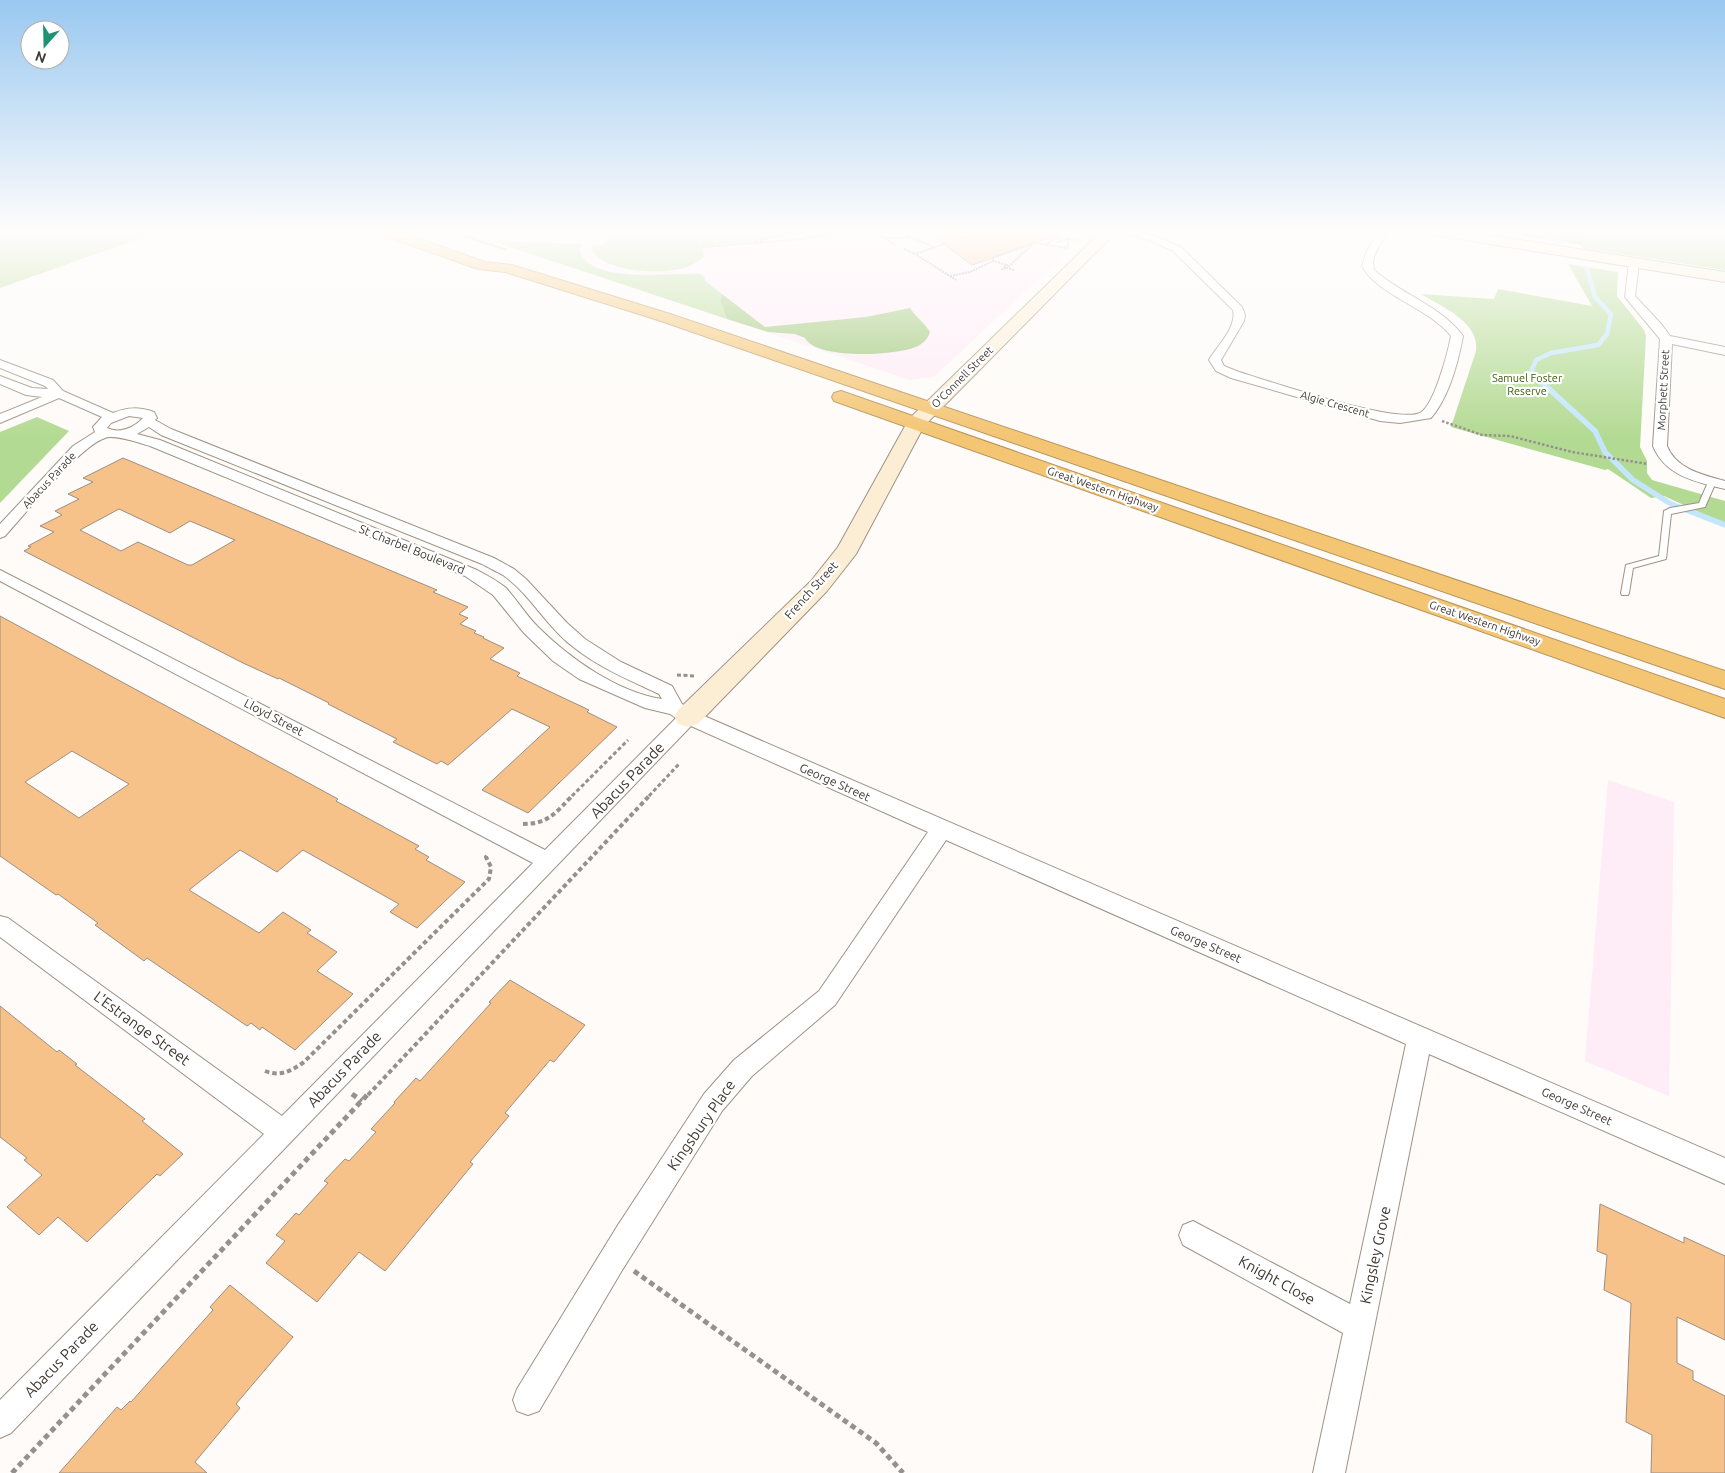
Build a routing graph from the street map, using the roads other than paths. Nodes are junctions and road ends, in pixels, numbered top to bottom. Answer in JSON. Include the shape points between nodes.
{"nodes":[{"id":1,"x":565,"y":300,"type":"edge"},
{"id":2,"x":609,"y":300,"type":"edge"},
{"id":3,"x":1041,"y":300,"type":"edge"},
{"id":4,"x":1229,"y":300,"type":"edge"},
{"id":5,"x":1412,"y":300,"type":"edge"},
{"id":6,"x":1633,"y":300,"type":"edge"},
{"id":7,"x":653,"y":331,"type":"dead end"},
{"id":8,"x":1666,"y":339,"type":"junction"},
{"id":9,"x":1725,"y":351,"type":"edge"},
{"id":10,"x":0,"y":364,"type":"edge"},
{"id":11,"x":0,"y":380,"type":"edge"},
{"id":12,"x":827,"y":392,"type":"dead end"},
{"id":13,"x":58,"y":394,"type":"junction"},
{"id":14,"x":923,"y":416,"type":"junction"},
{"id":15,"x":112,"y":417,"type":"junction"},
{"id":16,"x":0,"y":419,"type":"edge"},
{"id":17,"x":148,"y":422,"type":"junction"},
{"id":18,"x":103,"y":432,"type":"junction"},
{"id":19,"x":120,"y":434,"type":"junction"},
{"id":20,"x":1716,"y":486,"type":"edge"},
{"id":21,"x":0,"y":533,"type":"edge"},
{"id":22,"x":0,"y":576,"type":"edge"},
{"id":23,"x":1625,"y":593,"type":"dead end"},
{"id":24,"x":1725,"y":680,"type":"edge"},
{"id":25,"x":1725,"y":709,"type":"edge"},
{"id":26,"x":681,"y":712,"type":"junction"},
{"id":27,"x":942,"y":829,"type":"junction"},
{"id":28,"x":548,"y":860,"type":"junction"},
{"id":29,"x":0,"y":925,"type":"edge"},
{"id":30,"x":1420,"y":1037,"type":"junction"},
{"id":31,"x":283,"y":1132,"type":"junction"},
{"id":32,"x":1725,"y":1171,"type":"edge"},
{"id":33,"x":1193,"y":1235,"type":"dead end"},
{"id":34,"x":1360,"y":1326,"type":"junction"},
{"id":35,"x":528,"y":1400,"type":"dead end"},
{"id":36,"x":0,"y":1422,"type":"edge"},
{"id":37,"x":1329,"y":1473,"type":"edge"}],
"edges":[{"from":1,"to":7,"type":"highway","name":"Great Western Highway"},
{"from":2,"to":14,"type":"highway","name":"Great Western Highway","via":[[664,317]]},
{"from":3,"to":14,"type":"street","name":"O'Connell Street"},
{"from":4,"to":5,"type":"street","name":"Algie Crescent","via":[[1240,314],[1239,322],[1215,360],[1226,372],[1380,416],[1408,419],[1426,415],[1435,405],[1457,336],[1433,312]]},
{"from":6,"to":8,"type":"street","name":"Morphett Street"},
{"from":8,"to":9,"type":"street"},
{"from":8,"to":20,"type":"street","name":"Morphett Street","via":[[1660,446],[1665,458],[1673,465]]},
{"from":10,"to":13,"type":"street","via":[[49,383]]},
{"from":11,"to":13,"type":"street","via":[[30,392]]},
{"from":12,"to":14,"type":"highway","name":"Great Western Highway"},
{"from":13,"to":15,"type":"street"},
{"from":13,"to":16,"type":"street"},
{"from":14,"to":24,"type":"highway","name":"Great Western Highway"},
{"from":14,"to":25,"type":"highway","name":"Great Western Highway"},
{"from":14,"to":26,"type":"street","name":"French Street","via":[[848,548],[819,586]]},
{"from":15,"to":17,"type":"street","name":"St Charbel Boulevard","via":[[141,412],[150,415]]},
{"from":15,"to":18,"type":"street","via":[[100,427]]},
{"from":17,"to":19,"type":"street"},
{"from":17,"to":26,"type":"street","name":"St Charbel Boulevard","via":[[488,561],[520,582],[579,643],[614,666],[666,690]]},
{"from":18,"to":19,"type":"street","name":"St Charbel Boulevard"},
{"from":18,"to":21,"type":"street","name":"Abacus Parade","via":[[78,449]]},
{"from":19,"to":26,"type":"street","name":"St Charbel Boulevard","via":[[154,443],[470,573],[499,591],[544,643],[585,675],[651,704]]},
{"from":20,"to":23,"type":"lane","via":[[1702,505],[1670,510],[1666,515],[1663,557],[1629,566]]},
{"from":22,"to":28,"type":"street","name":"Lloyd Street"},
{"from":26,"to":27,"type":"street","name":"George Street"},
{"from":26,"to":28,"type":"street","name":"Abacus Parade"},
{"from":27,"to":30,"type":"street","name":"George Street"},
{"from":27,"to":35,"type":"street","name":"Kingsbury Place","via":[[827,998],[813,1013],[766,1047],[731,1081],[707,1113],[613,1258]]},
{"from":28,"to":31,"type":"street","name":"Abacus Parade"},
{"from":29,"to":31,"type":"street","name":"L'Estrange Street"},
{"from":30,"to":32,"type":"street","name":"George Street"},
{"from":30,"to":34,"type":"street","name":"Kingsley Grove"},
{"from":31,"to":36,"type":"street","name":"Abacus Parade"},
{"from":33,"to":34,"type":"street","name":"Knight Close"},
{"from":34,"to":37,"type":"street","name":"Kingsley Grove"}]}
